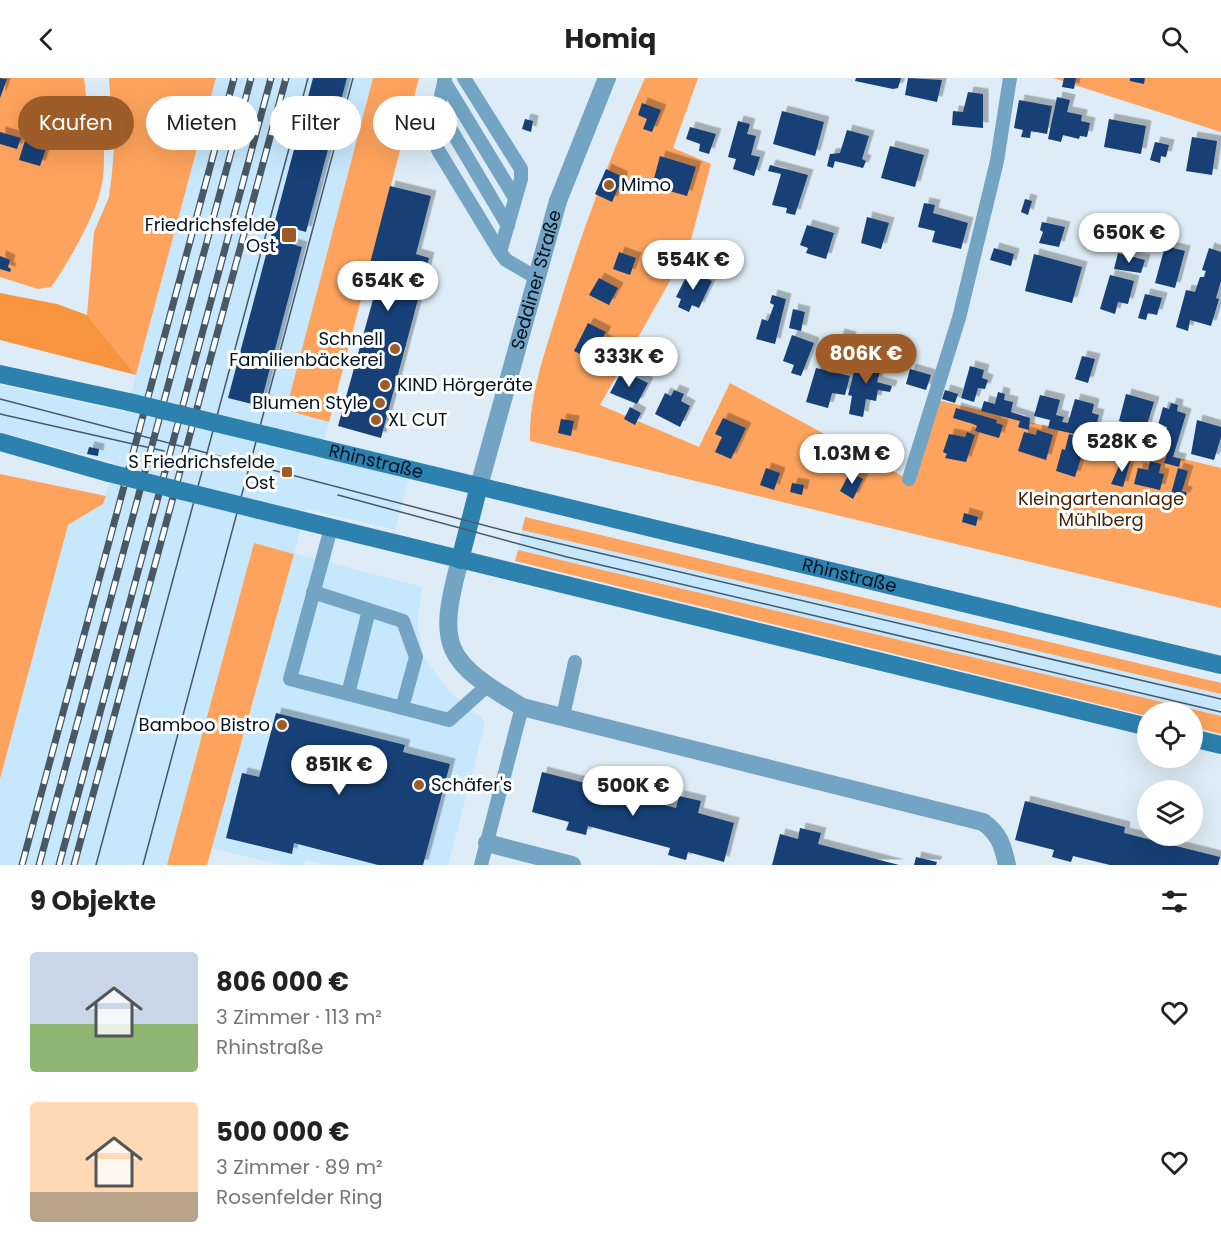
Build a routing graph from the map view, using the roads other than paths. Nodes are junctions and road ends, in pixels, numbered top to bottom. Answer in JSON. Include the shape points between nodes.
{"nodes":[{"id":1,"x":464,"y":78,"type":"edge"},
{"id":2,"x":607,"y":78,"type":"edge"},
{"id":3,"x":1010,"y":78,"type":"edge"},
{"id":4,"x":445,"y":79,"type":"edge"},
{"id":5,"x":440,"y":96,"type":"edge"},
{"id":6,"x":457,"y":140,"type":"edge"},
{"id":7,"x":438,"y":150,"type":"edge"},
{"id":8,"x":516,"y":198,"type":"junction"},
{"id":9,"x":508,"y":226,"type":"junction"},
{"id":10,"x":500,"y":252,"type":"junction"},
{"id":11,"x":535,"y":278,"type":"junction"},
{"id":12,"x":0,"y":374,"type":"edge"},
{"id":13,"x":0,"y":442,"type":"edge"},
{"id":14,"x":909,"y":479,"type":"dead end"},
{"id":15,"x":479,"y":486,"type":"junction"},
{"id":16,"x":331,"y":528,"type":"junction"},
{"id":17,"x":460,"y":560,"type":"junction"},
{"id":18,"x":313,"y":592,"type":"junction"},
{"id":19,"x":369,"y":610,"type":"junction"},
{"id":20,"x":575,"y":662,"type":"dead end"},
{"id":21,"x":1221,"y":665,"type":"edge"},
{"id":22,"x":487,"y":686,"type":"junction"},
{"id":23,"x":348,"y":694,"type":"junction"},
{"id":24,"x":522,"y":707,"type":"junction"},
{"id":25,"x":402,"y":708,"type":"junction"},
{"id":26,"x":563,"y":716,"type":"junction"},
{"id":27,"x":1137,"y":724,"type":"edge"},
{"id":28,"x":1203,"y":741,"type":"edge"},
{"id":29,"x":1221,"y":745,"type":"edge"},
{"id":30,"x":487,"y":843,"type":"junction"},
{"id":31,"x":481,"y":865,"type":"edge"},
{"id":32,"x":572,"y":865,"type":"edge"},
{"id":33,"x":1008,"y":865,"type":"edge"}],
"edges":[{"from":1,"to":8,"type":"lane","via":[[521,169]]},
{"from":2,"to":11,"type":"street","name":"Seddiner Straße","via":[[558,201]]},
{"from":3,"to":14,"type":"lane","via":[[997,161],[959,318]]},
{"from":4,"to":5,"type":"lane"},
{"from":4,"to":8,"type":"lane"},
{"from":6,"to":9,"type":"lane"},
{"from":7,"to":10,"type":"lane"},
{"from":8,"to":9,"type":"lane"},
{"from":9,"to":10,"type":"lane"},
{"from":10,"to":11,"type":"lane"},
{"from":11,"to":15,"type":"street","name":"Seddiner Straße"},
{"from":12,"to":15,"type":"main road","name":"Rhinstraße","bridge":true},
{"from":13,"to":16,"type":"main road","bridge":true},
{"from":15,"to":17,"type":"main road"},
{"from":15,"to":21,"type":"main road","name":"Rhinstraße"},
{"from":16,"to":17,"type":"main road"},
{"from":16,"to":18,"type":"lane"},
{"from":17,"to":22,"type":"street","via":[[449,600],[447,637],[464,668]]},
{"from":17,"to":27,"type":"main road"},
{"from":18,"to":19,"type":"lane"},
{"from":18,"to":23,"type":"lane","via":[[290,679]]},
{"from":19,"to":23,"type":"lane"},
{"from":19,"to":25,"type":"lane","via":[[404,621],[416,657]]},
{"from":20,"to":26,"type":"lane"},
{"from":22,"to":24,"type":"street"},
{"from":22,"to":25,"type":"lane","via":[[449,720]]},
{"from":23,"to":25,"type":"lane"},
{"from":24,"to":26,"type":"street"},
{"from":24,"to":30,"type":"lane"},
{"from":26,"to":33,"type":"street","via":[[982,822],[995,830]]},
{"from":28,"to":29,"type":"main road"},
{"from":30,"to":31,"type":"lane"},
{"from":30,"to":32,"type":"street"}]}
